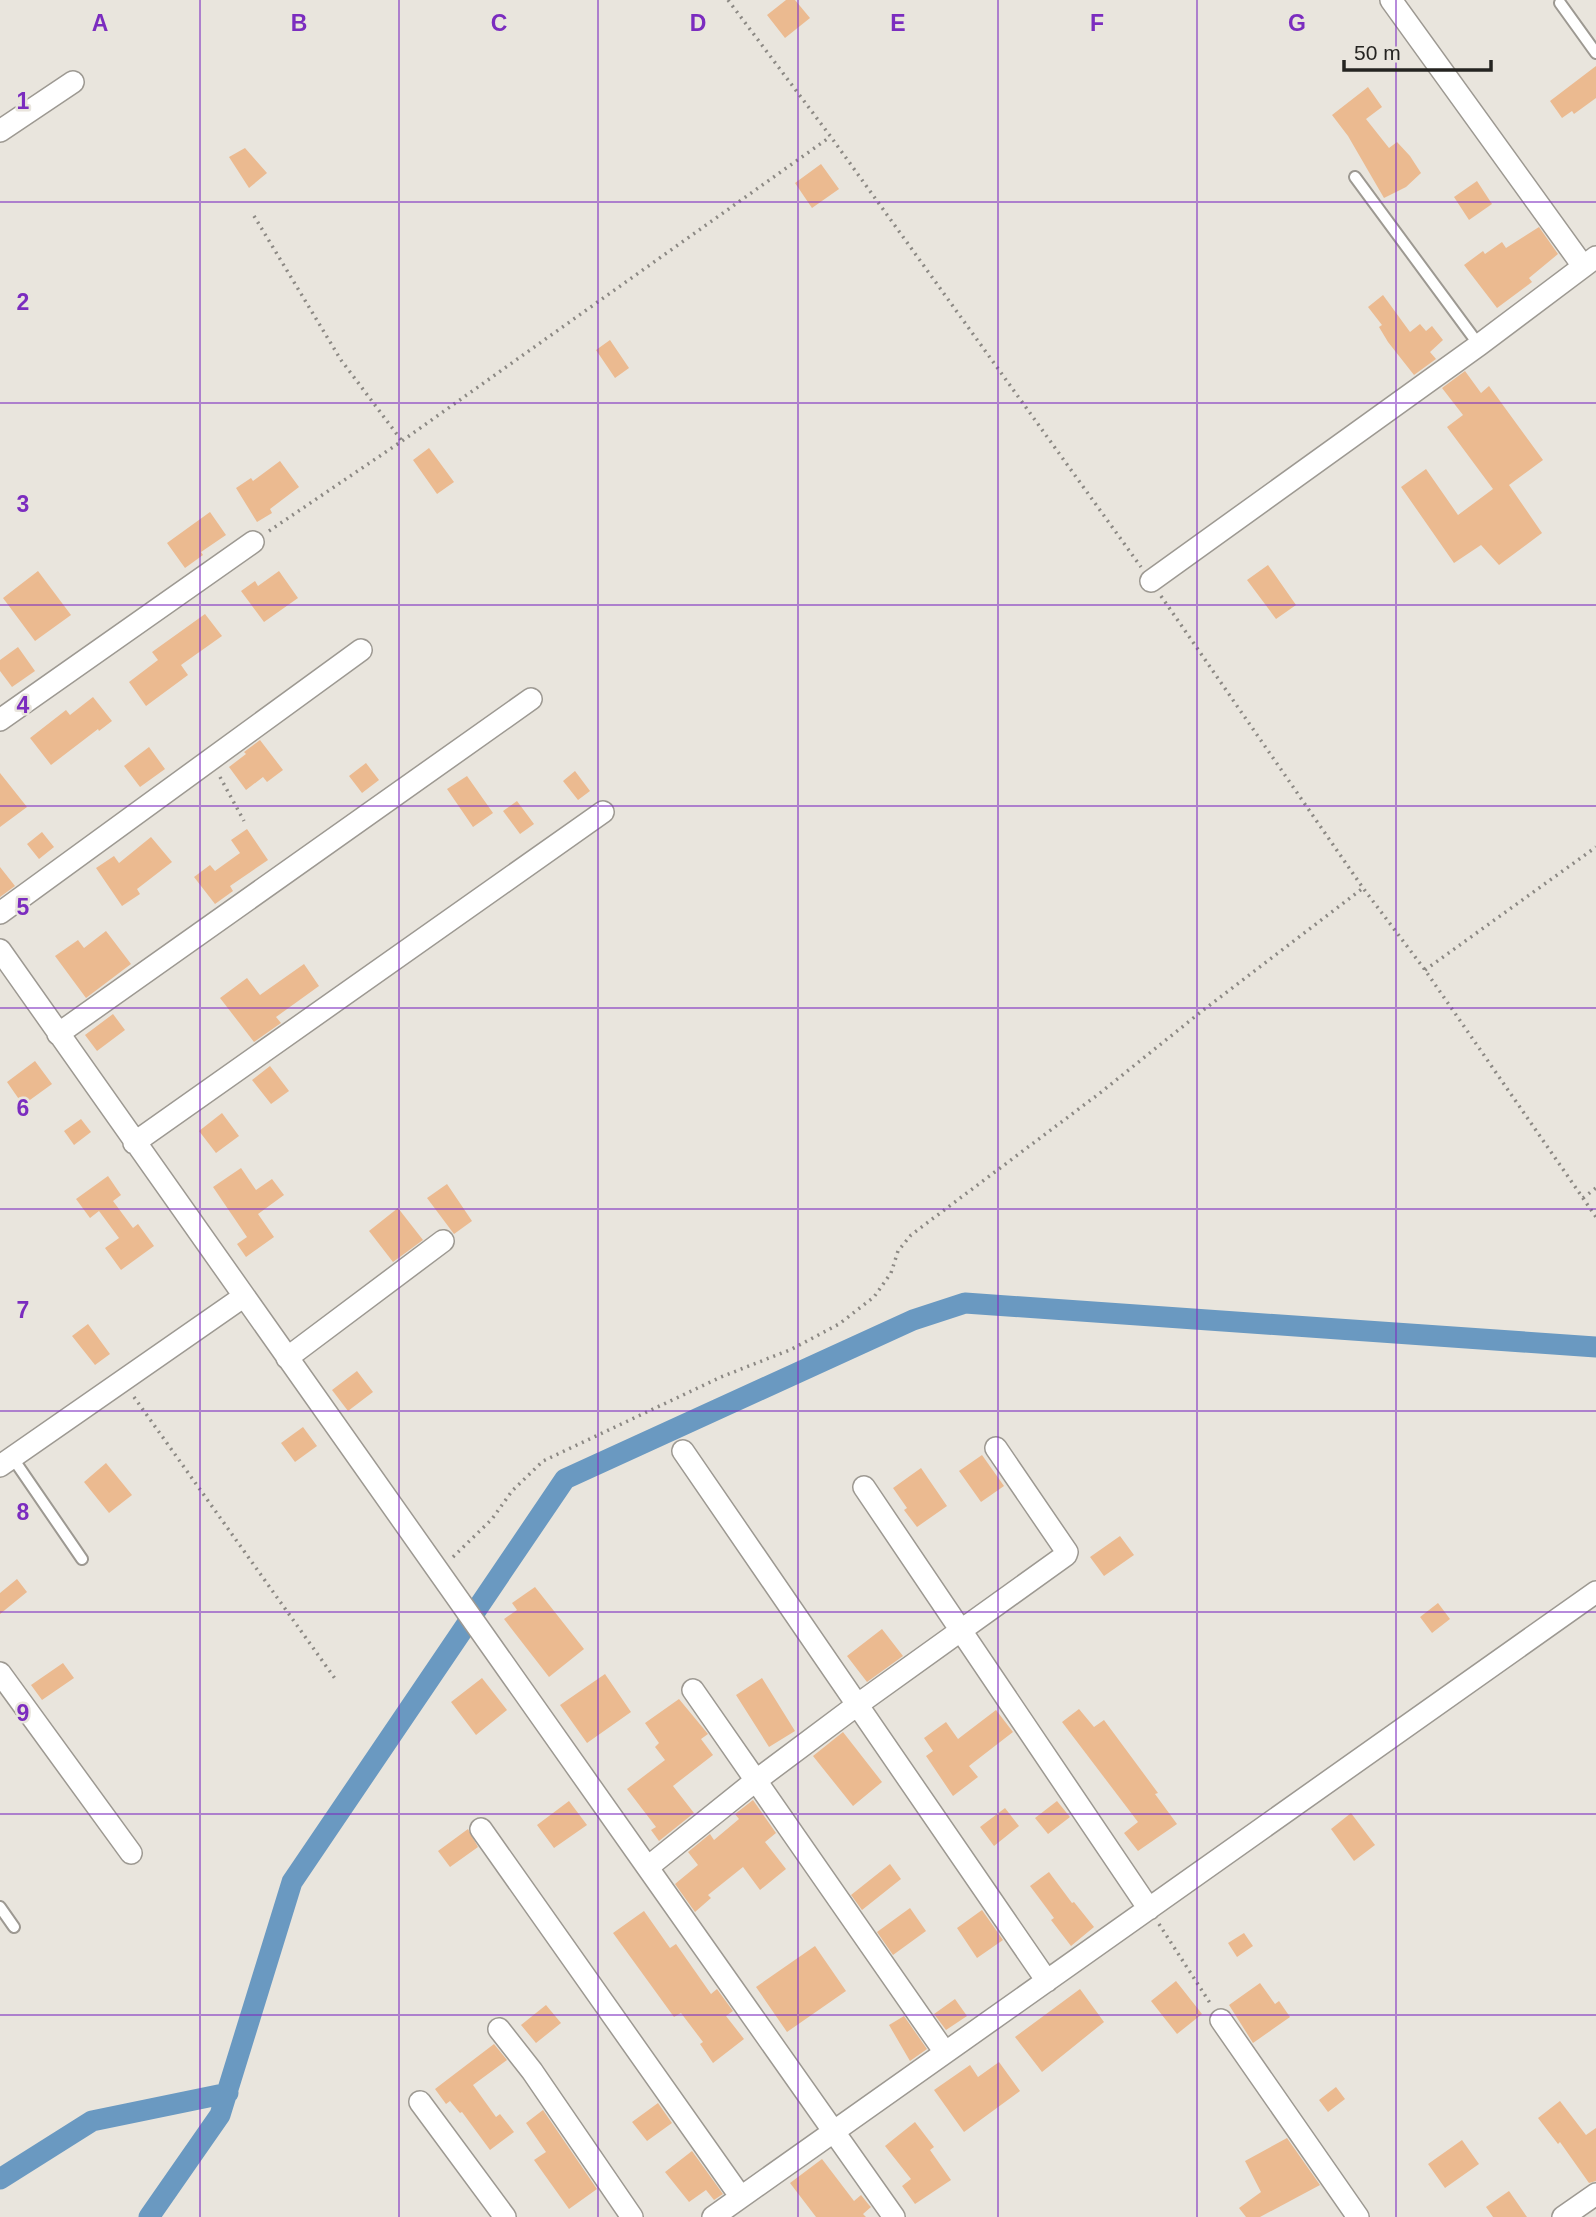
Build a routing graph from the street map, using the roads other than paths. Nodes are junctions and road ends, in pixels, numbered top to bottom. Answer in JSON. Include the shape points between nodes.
{"nodes":[{"id":1,"x":1391,"y":0,"type":"edge"},
{"id":2,"x":1560,"y":4,"type":"dead end"},
{"id":3,"x":1596,"y":53,"type":"edge"},
{"id":4,"x":73,"y":82,"type":"dead end"},
{"id":5,"x":0,"y":131,"type":"edge"},
{"id":6,"x":1355,"y":177,"type":"dead end"},
{"id":7,"x":1590,"y":261,"type":"edge"},
{"id":8,"x":1479,"y":345,"type":"junction"},
{"id":9,"x":253,"y":542,"type":"road end"},
{"id":10,"x":1151,"y":581,"type":"dead end"},
{"id":11,"x":361,"y":650,"type":"dead end"},
{"id":12,"x":531,"y":699,"type":"dead end"},
{"id":13,"x":0,"y":720,"type":"edge"},
{"id":14,"x":603,"y":812,"type":"dead end"},
{"id":15,"x":0,"y":913,"type":"edge"},
{"id":16,"x":0,"y":950,"type":"edge"},
{"id":17,"x":58,"y":1034,"type":"junction"},
{"id":18,"x":134,"y":1143,"type":"junction"},
{"id":19,"x":443,"y":1241,"type":"dead end"},
{"id":20,"x":243,"y":1297,"type":"junction"},
{"id":21,"x":287,"y":1357,"type":"junction"},
{"id":22,"x":996,"y":1448,"type":"dead end"},
{"id":23,"x":683,"y":1451,"type":"dead end"},
{"id":24,"x":6,"y":1462,"type":"edge"},
{"id":25,"x":864,"y":1487,"type":"dead end"},
{"id":26,"x":82,"y":1559,"type":"dead end"},
{"id":27,"x":1596,"y":1592,"type":"edge"},
{"id":28,"x":960,"y":1629,"type":"junction"},
{"id":29,"x":0,"y":1673,"type":"edge"},
{"id":30,"x":693,"y":1690,"type":"dead end"},
{"id":31,"x":857,"y":1704,"type":"junction"},
{"id":32,"x":754,"y":1782,"type":"junction"},
{"id":33,"x":481,"y":1829,"type":"dead end"},
{"id":34,"x":131,"y":1853,"type":"dead end"},
{"id":35,"x":648,"y":1867,"type":"junction"},
{"id":36,"x":0,"y":1908,"type":"edge"},
{"id":37,"x":1149,"y":1909,"type":"junction"},
{"id":38,"x":14,"y":1927,"type":"dead end"},
{"id":39,"x":1047,"y":1981,"type":"junction"},
{"id":40,"x":1220,"y":2020,"type":"road end"},
{"id":41,"x":499,"y":2029,"type":"dead end"},
{"id":42,"x":944,"y":2051,"type":"junction"},
{"id":43,"x":420,"y":2102,"type":"dead end"},
{"id":44,"x":834,"y":2132,"type":"junction"},
{"id":45,"x":1596,"y":2194,"type":"edge"},
{"id":46,"x":740,"y":2196,"type":"junction"},
{"id":47,"x":505,"y":2217,"type":"edge"},
{"id":48,"x":632,"y":2217,"type":"edge"},
{"id":49,"x":713,"y":2217,"type":"edge"},
{"id":50,"x":894,"y":2217,"type":"edge"},
{"id":51,"x":1358,"y":2217,"type":"edge"},
{"id":52,"x":1563,"y":2217,"type":"edge"}],
"edges":[{"from":1,"to":7,"type":"street"},
{"from":2,"to":3,"type":"lane"},
{"from":4,"to":5,"type":"street"},
{"from":6,"to":8,"type":"lane"},
{"from":7,"to":8,"type":"street"},
{"from":8,"to":10,"type":"street"},
{"from":9,"to":13,"type":"street"},
{"from":11,"to":15,"type":"street"},
{"from":12,"to":17,"type":"street"},
{"from":14,"to":18,"type":"street"},
{"from":16,"to":17,"type":"street"},
{"from":17,"to":18,"type":"street"},
{"from":18,"to":20,"type":"street"},
{"from":19,"to":21,"type":"street"},
{"from":20,"to":21,"type":"street"},
{"from":20,"to":24,"type":"street"},
{"from":21,"to":35,"type":"street"},
{"from":22,"to":28,"type":"street","via":[[1068,1552]]},
{"from":23,"to":31,"type":"street"},
{"from":24,"to":26,"type":"lane"},
{"from":25,"to":28,"type":"street"},
{"from":27,"to":37,"type":"street"},
{"from":28,"to":31,"type":"street"},
{"from":28,"to":37,"type":"street"},
{"from":29,"to":34,"type":"street"},
{"from":30,"to":32,"type":"street"},
{"from":31,"to":32,"type":"street"},
{"from":31,"to":39,"type":"street"},
{"from":32,"to":35,"type":"street"},
{"from":32,"to":42,"type":"street"},
{"from":33,"to":46,"type":"street"},
{"from":35,"to":44,"type":"street"},
{"from":36,"to":38,"type":"lane"},
{"from":37,"to":39,"type":"street"},
{"from":39,"to":42,"type":"street"},
{"from":40,"to":51,"type":"street"},
{"from":41,"to":48,"type":"street"},
{"from":42,"to":44,"type":"street"},
{"from":43,"to":47,"type":"street"},
{"from":44,"to":46,"type":"street"},
{"from":44,"to":50,"type":"street"},
{"from":45,"to":52,"type":"street"},
{"from":46,"to":49,"type":"street"}]}
